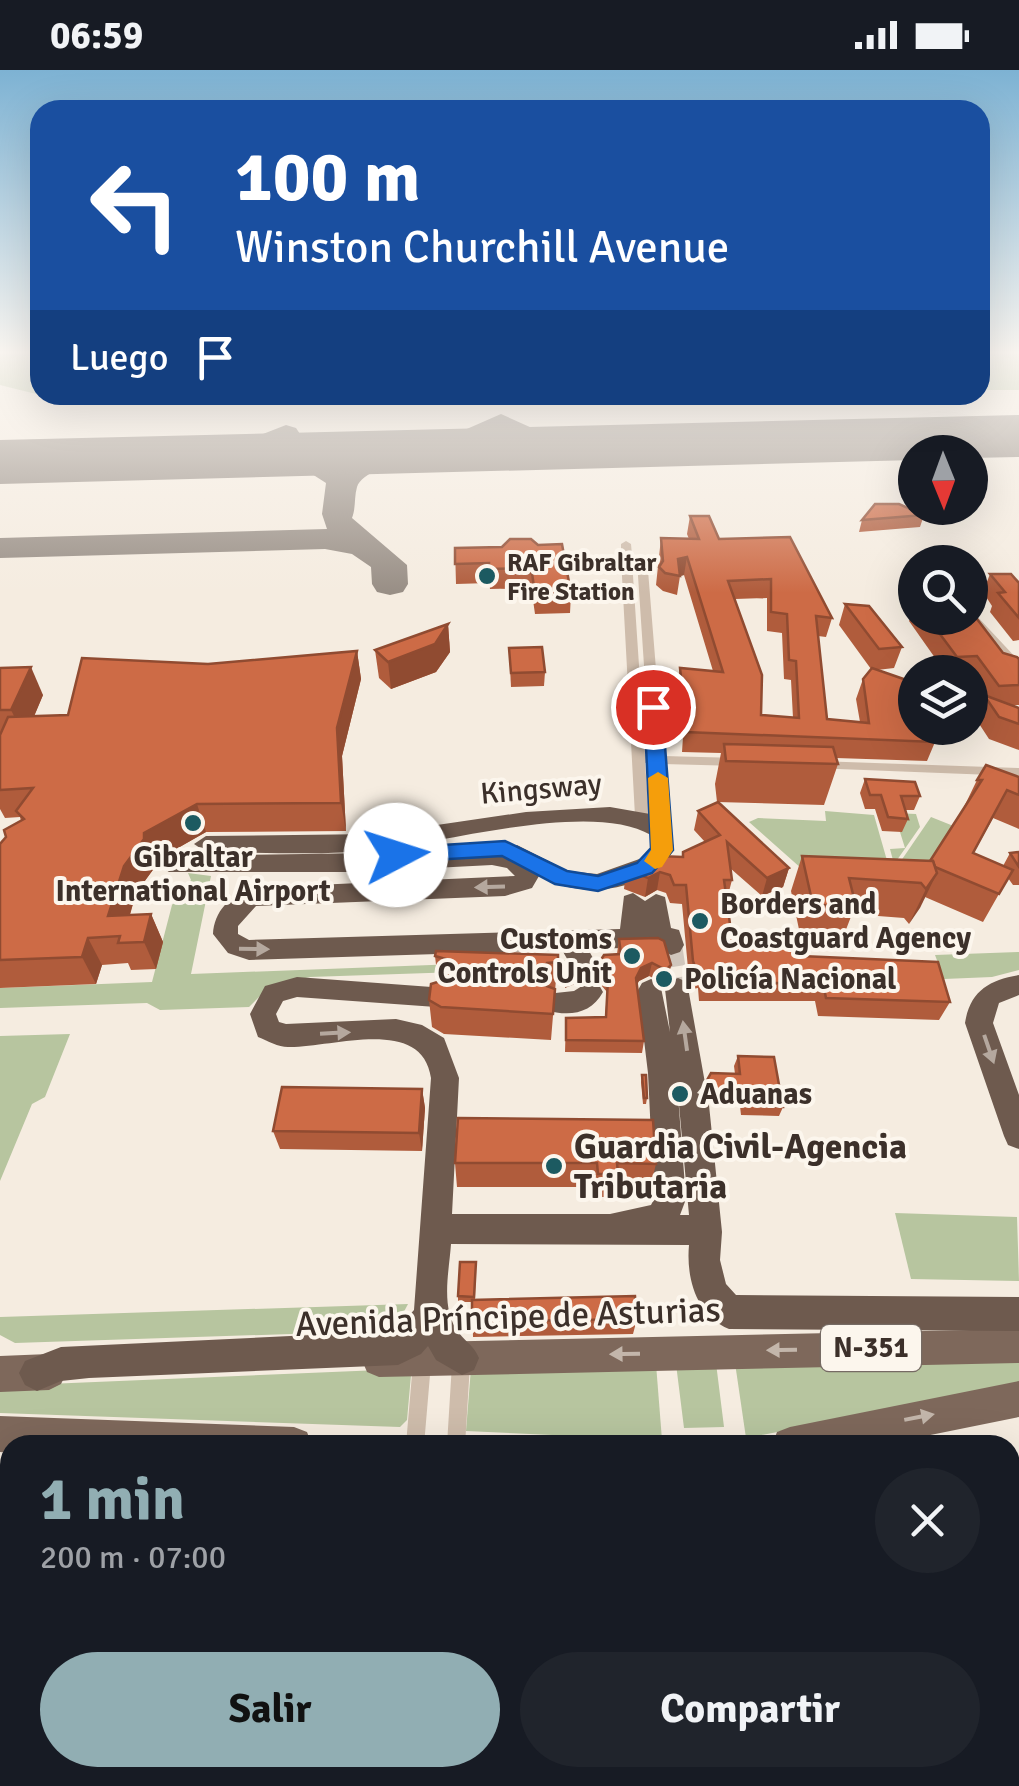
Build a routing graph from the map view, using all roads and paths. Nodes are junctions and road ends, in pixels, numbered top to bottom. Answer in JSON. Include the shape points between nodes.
{"nodes":[{"id":1,"x":988,"y":634,"type":"edge"},
{"id":2,"x":1019,"y":668,"type":"edge"},
{"id":3,"x":638,"y":759,"type":"junction"},
{"id":4,"x":657,"y":760,"type":"junction"},
{"id":5,"x":764,"y":763,"type":"edge"},
{"id":6,"x":804,"y":765,"type":"edge"},
{"id":7,"x":1019,"y":772,"type":"edge"},
{"id":8,"x":206,"y":844,"type":"dead end"},
{"id":9,"x":648,"y":873,"type":"junction"},
{"id":10,"x":653,"y":941,"type":"junction"},
{"id":11,"x":570,"y":942,"type":"junction"},
{"id":12,"x":1019,"y":985,"type":"edge"},
{"id":13,"x":436,"y":996,"type":"edge"},
{"id":14,"x":555,"y":1002,"type":"edge"},
{"id":15,"x":689,"y":1098,"type":"junction"},
{"id":16,"x":1019,"y":1136,"type":"edge"},
{"id":17,"x":436,"y":1229,"type":"junction"},
{"id":18,"x":612,"y":1229,"type":"junction"},
{"id":19,"x":686,"y":1230,"type":"junction"},
{"id":20,"x":704,"y":1260,"type":"junction"},
{"id":21,"x":1019,"y":1314,"type":"edge"},
{"id":22,"x":430,"y":1317,"type":"junction"},
{"id":23,"x":1019,"y":1346,"type":"edge"},
{"id":24,"x":422,"y":1358,"type":"junction"},
{"id":25,"x":462,"y":1358,"type":"junction"},
{"id":26,"x":36,"y":1372,"type":"junction"},
{"id":27,"x":0,"y":1374,"type":"edge"},
{"id":28,"x":1019,"y":1399,"type":"edge"},
{"id":29,"x":0,"y":1434,"type":"edge"},
{"id":30,"x":27,"y":1435,"type":"edge"},
{"id":31,"x":416,"y":1435,"type":"edge"},
{"id":32,"x":457,"y":1435,"type":"edge"},
{"id":33,"x":840,"y":1435,"type":"edge"}],
"edges":[{"from":1,"to":2,"type":"street"},
{"from":3,"to":4,"type":"street"},
{"from":3,"to":4,"type":"street","via":[[626,551],[642,558]]},
{"from":3,"to":9,"type":"street"},
{"from":4,"to":5,"type":"street"},
{"from":4,"to":9,"type":"street"},
{"from":6,"to":7,"type":"street"},
{"from":8,"to":9,"type":"highway","name":"Kingsway","via":[[366,842],[538,818]]},
{"from":9,"to":10,"type":"highway","via":[[659,934]]},
{"from":9,"to":10,"type":"highway","via":[[635,931]]},
{"from":9,"to":11,"type":"highway","name":"Kingsway","one_way":true,"via":[[598,884],[563,878],[505,848],[485,847],[168,864],[492,857],[529,871],[524,882],[505,887],[251,897],[227,921],[227,942],[235,948]]},
{"from":10,"to":11,"type":"highway"},
{"from":11,"to":14,"type":"highway","via":[[588,980],[580,1002]]},
{"from":12,"to":16,"type":"highway","one_way":true,"via":[[988,995],[979,1023]]},
{"from":13,"to":17,"type":"highway","one_way":true,"via":[[297,988],[274,993],[263,1014],[268,1029],[284,1036],[391,1031],[434,1045],[446,1078]]},
{"from":15,"to":18,"type":"highway","one_way":true,"via":[[664,990],[668,1213],[655,1222]]},
{"from":15,"to":19,"type":"highway"},
{"from":15,"to":20,"type":"highway"},
{"from":17,"to":18,"type":"highway"},
{"from":17,"to":22,"type":"highway"},
{"from":18,"to":19,"type":"highway"},
{"from":19,"to":20,"type":"highway"},
{"from":20,"to":21,"type":"highway","via":[[711,1293],[729,1312]]},
{"from":22,"to":25,"type":"highway"},
{"from":22,"to":26,"type":"highway","via":[[398,1348],[89,1362]]},
{"from":23,"to":25,"type":"main road","name":"Avenida Príncipe de Asturias","number":"N-351","one_way":true},
{"from":24,"to":25,"type":"main road","name":"Avenida Príncipe de Asturias"},
{"from":24,"to":26,"type":"main road","name":"Avenida Príncipe de Asturias"},
{"from":24,"to":31,"type":"street"},
{"from":25,"to":32,"type":"street"},
{"from":26,"to":27,"type":"main road","name":"Avenida Príncipe de Asturias"},
{"from":33,"to":28,"type":"main road","number":"N-351","one_way":true},
{"from":29,"to":30,"type":"main road"}]}
